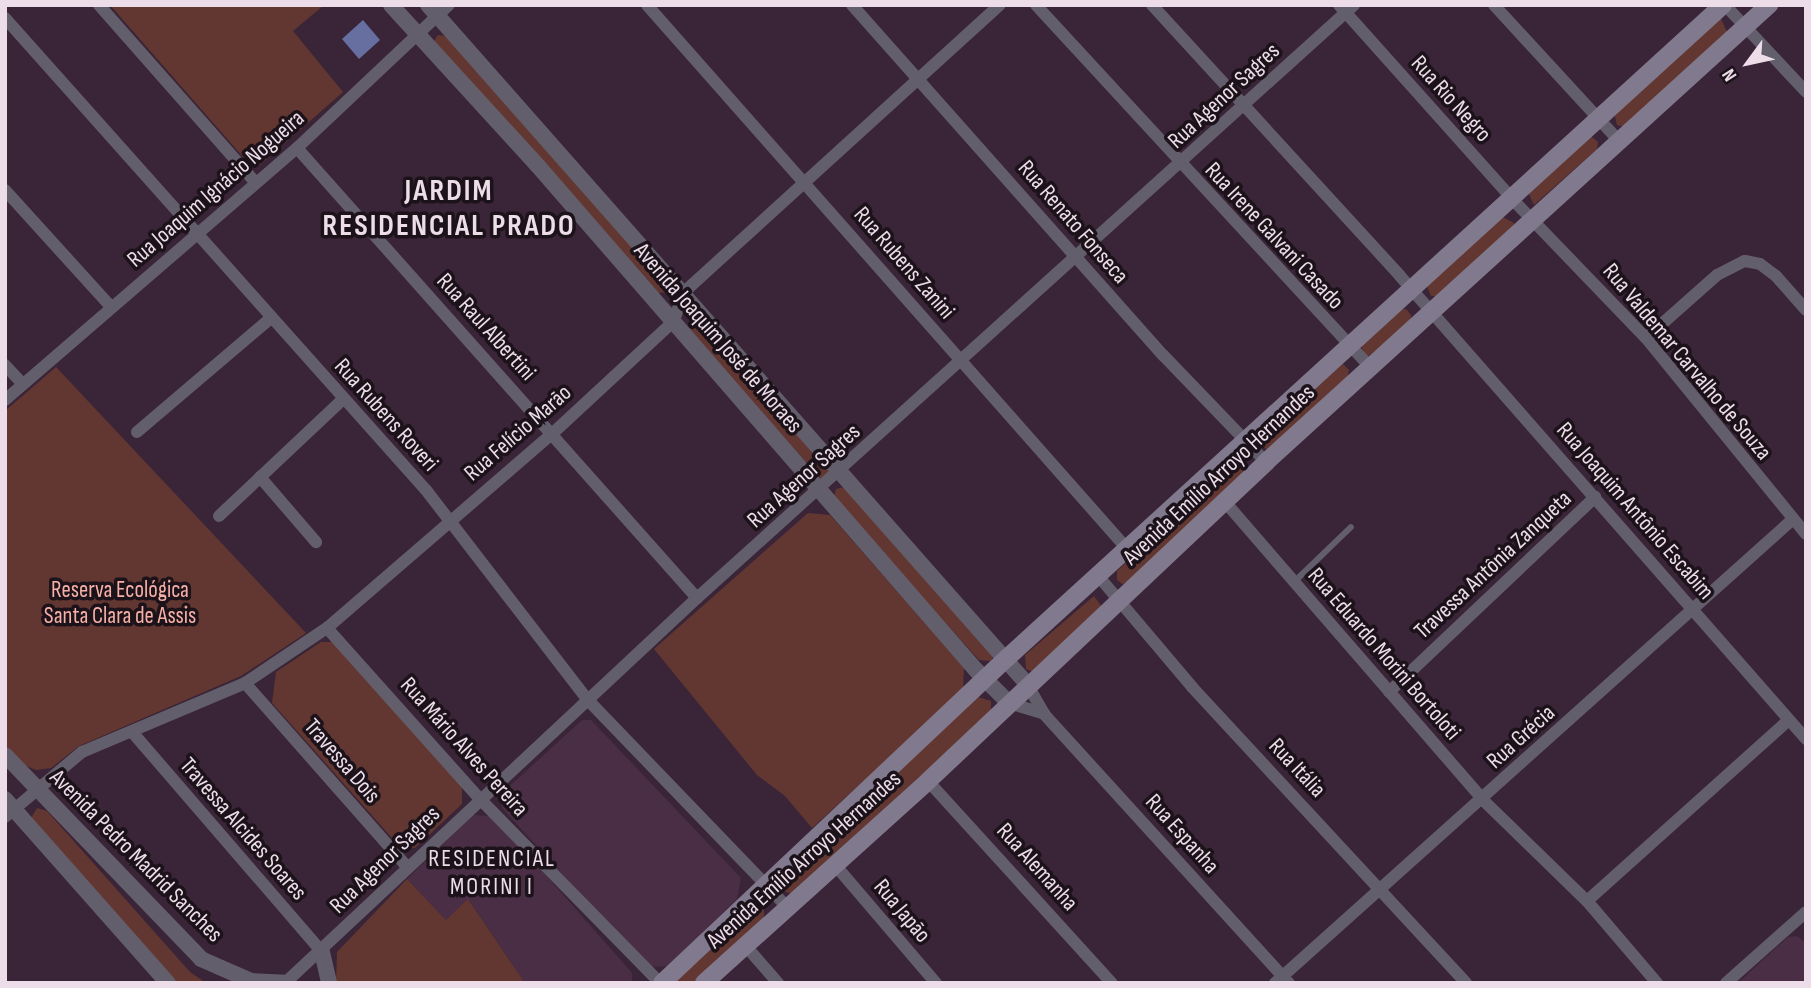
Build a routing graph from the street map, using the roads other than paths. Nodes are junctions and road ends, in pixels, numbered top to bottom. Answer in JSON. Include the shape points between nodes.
{"nodes":[{"id":1,"x":99,"y":5,"type":"edge"},
{"id":2,"x":391,"y":5,"type":"edge"},
{"id":3,"x":647,"y":5,"type":"edge"},
{"id":4,"x":852,"y":5,"type":"edge"},
{"id":5,"x":999,"y":5,"type":"edge"},
{"id":6,"x":1036,"y":5,"type":"edge"},
{"id":7,"x":1152,"y":5,"type":"edge"},
{"id":8,"x":1494,"y":5,"type":"edge"},
{"id":9,"x":1724,"y":5,"type":"edge"},
{"id":10,"x":1769,"y":5,"type":"edge"},
{"id":11,"x":1346,"y":8,"type":"edge"},
{"id":12,"x":438,"y":9,"type":"edge"},
{"id":13,"x":5,"y":18,"type":"edge"},
{"id":14,"x":1744,"y":27,"type":"junction"},
{"id":15,"x":419,"y":37,"type":"junction"},
{"id":16,"x":919,"y":79,"type":"junction"},
{"id":17,"x":1806,"y":92,"type":"edge"},
{"id":18,"x":1243,"y":108,"type":"junction"},
{"id":19,"x":1599,"y":120,"type":"junction"},
{"id":20,"x":1619,"y":141,"type":"junction"},
{"id":21,"x":297,"y":148,"type":"junction"},
{"id":22,"x":1180,"y":166,"type":"junction"},
{"id":23,"x":255,"y":182,"type":"junction"},
{"id":24,"x":804,"y":182,"type":"junction"},
{"id":25,"x":5,"y":190,"type":"edge"},
{"id":26,"x":1510,"y":197,"type":"junction"},
{"id":27,"x":1534,"y":220,"type":"junction"},
{"id":28,"x":198,"y":234,"type":"junction"},
{"id":29,"x":1076,"y":258,"type":"junction"},
{"id":30,"x":1411,"y":289,"type":"junction"},
{"id":31,"x":683,"y":293,"type":"junction"},
{"id":32,"x":110,"y":306,"type":"junction"},
{"id":33,"x":1806,"y":310,"type":"edge"},
{"id":34,"x":1432,"y":312,"type":"junction"},
{"id":35,"x":271,"y":318,"type":"junction"},
{"id":36,"x":674,"y":321,"type":"junction"},
{"id":37,"x":1646,"y":338,"type":"junction"},
{"id":38,"x":1349,"y":345,"type":"junction"},
{"id":39,"x":961,"y":359,"type":"junction"},
{"id":40,"x":5,"y":365,"type":"edge"},
{"id":41,"x":1371,"y":368,"type":"junction"},
{"id":42,"x":23,"y":384,"type":"junction"},
{"id":43,"x":5,"y":400,"type":"edge"},
{"id":44,"x":342,"y":400,"type":"junction"},
{"id":45,"x":137,"y":432,"type":"dead end"},
{"id":46,"x":553,"y":433,"type":"junction"},
{"id":47,"x":1247,"y":440,"type":"junction"},
{"id":48,"x":1266,"y":462,"type":"junction"},
{"id":49,"x":842,"y":472,"type":"junction"},
{"id":50,"x":260,"y":477,"type":"junction"},
{"id":51,"x":820,"y":491,"type":"junction"},
{"id":52,"x":1595,"y":497,"type":"junction"},
{"id":53,"x":1226,"y":503,"type":"junction"},
{"id":54,"x":219,"y":516,"type":"dead end"},
{"id":55,"x":1793,"y":519,"type":"junction"},
{"id":56,"x":449,"y":520,"type":"junction"},
{"id":57,"x":1351,"y":527,"type":"dead end"},
{"id":58,"x":1806,"y":534,"type":"edge"},
{"id":59,"x":316,"y":542,"type":"dead end"},
{"id":60,"x":1129,"y":551,"type":"junction"},
{"id":61,"x":1100,"y":578,"type":"junction"},
{"id":62,"x":1293,"y":583,"type":"junction"},
{"id":63,"x":697,"y":598,"type":"junction"},
{"id":64,"x":1120,"y":600,"type":"junction"},
{"id":65,"x":1692,"y":609,"type":"junction"},
{"id":66,"x":327,"y":628,"type":"junction"},
{"id":67,"x":1007,"y":659,"type":"junction"},
{"id":68,"x":985,"y":680,"type":"junction"},
{"id":69,"x":245,"y":683,"type":"junction"},
{"id":70,"x":1027,"y":684,"type":"junction"},
{"id":71,"x":1389,"y":692,"type":"junction"},
{"id":72,"x":586,"y":699,"type":"junction"},
{"id":73,"x":1009,"y":703,"type":"junction"},
{"id":74,"x":1044,"y":714,"type":"junction"},
{"id":75,"x":1789,"y":720,"type":"junction"},
{"id":76,"x":134,"y":733,"type":"junction"},
{"id":77,"x":1806,"y":739,"type":"edge"},
{"id":78,"x":5,"y":755,"type":"edge"},
{"id":79,"x":928,"y":782,"type":"junction"},
{"id":80,"x":37,"y":789,"type":"junction"},
{"id":81,"x":479,"y":797,"type":"junction"},
{"id":82,"x":1483,"y":800,"type":"junction"},
{"id":83,"x":8,"y":808,"type":"edge"},
{"id":84,"x":836,"y":866,"type":"junction"},
{"id":85,"x":407,"y":867,"type":"junction"},
{"id":86,"x":766,"y":884,"type":"junction"},
{"id":87,"x":1380,"y":887,"type":"junction"},
{"id":88,"x":1587,"y":901,"type":"junction"},
{"id":89,"x":786,"y":906,"type":"junction"},
{"id":90,"x":1806,"y":912,"type":"edge"},
{"id":91,"x":744,"y":944,"type":"junction"},
{"id":92,"x":322,"y":952,"type":"junction"},
{"id":93,"x":1282,"y":980,"type":"edge"},
{"id":94,"x":251,"y":982,"type":"edge"},
{"id":95,"x":168,"y":983,"type":"edge"},
{"id":96,"x":285,"y":983,"type":"edge"},
{"id":97,"x":329,"y":983,"type":"edge"},
{"id":98,"x":661,"y":983,"type":"edge"},
{"id":99,"x":704,"y":983,"type":"edge"},
{"id":100,"x":778,"y":983,"type":"edge"},
{"id":101,"x":936,"y":983,"type":"edge"},
{"id":102,"x":1112,"y":983,"type":"edge"},
{"id":103,"x":1466,"y":983,"type":"edge"},
{"id":104,"x":1657,"y":983,"type":"edge"},
{"id":105,"x":1726,"y":983,"type":"edge"}],
"edges":[{"from":1,"to":23,"type":"street"},
{"from":2,"to":15,"type":"street","name":"Avenida Joaquim José de Moraes"},
{"from":3,"to":24,"type":"street","name":"Rua Rubens Zanini"},
{"from":4,"to":16,"type":"street","name":"Rua Renato Fonseca"},
{"from":5,"to":16,"type":"street","name":"Rua Felício Marão"},
{"from":6,"to":22,"type":"street","name":"Rua Irene Galvani Casado"},
{"from":7,"to":18,"type":"street","name":"Rua Joaquim Antônio Escabim"},
{"from":8,"to":19,"type":"street"},
{"from":9,"to":14,"type":"street"},
{"from":9,"to":19,"type":"main road","name":"Avenida Emílio Arroyo Hernandes"},
{"from":10,"to":14,"type":"main road","name":"Avenida Emílio Arroyo Hernandes"},
{"from":11,"to":18,"type":"street","name":"Rua Agenor Sagres"},
{"from":11,"to":26,"type":"street","name":"Rua Rio Negro"},
{"from":12,"to":15,"type":"street","name":"Rua Joaquim Ignácio Nogueira"},
{"from":12,"to":31,"type":"street","name":"Avenida Joaquim José de Moraes"},
{"from":13,"to":28,"type":"street","name":"Rua Rubens Roveri"},
{"from":14,"to":17,"type":"street"},
{"from":14,"to":20,"type":"main road","name":"Avenida Emílio Arroyo Hernandes"},
{"from":15,"to":21,"type":"street","name":"Rua Joaquim Ignácio Nogueira"},
{"from":15,"to":36,"type":"street","name":"Avenida Joaquim José de Moraes"},
{"from":16,"to":24,"type":"street","name":"Rua Felício Marão"},
{"from":16,"to":29,"type":"street","name":"Rua Renato Fonseca"},
{"from":18,"to":22,"type":"street","name":"Rua Agenor Sagres"},
{"from":18,"to":30,"type":"street","name":"Rua Joaquim Antônio Escabim"},
{"from":19,"to":20,"type":"street"},
{"from":19,"to":26,"type":"main road","name":"Avenida Emílio Arroyo Hernandes"},
{"from":20,"to":27,"type":"main road","name":"Avenida Emílio Arroyo Hernandes"},
{"from":21,"to":23,"type":"street","name":"Rua Joaquim Ignácio Nogueira"},
{"from":21,"to":46,"type":"street","name":"Rua Raul Albertini"},
{"from":22,"to":29,"type":"street","name":"Rua Agenor Sagres"},
{"from":22,"to":38,"type":"street","name":"Rua Irene Galvani Casado"},
{"from":23,"to":28,"type":"street","name":"Rua Joaquim Ignácio Nogueira"},
{"from":24,"to":31,"type":"street","name":"Rua Felício Marão"},
{"from":24,"to":39,"type":"street","name":"Rua Rubens Zanini"},
{"from":25,"to":32,"type":"street"},
{"from":26,"to":27,"type":"street","name":"Rua Rio Negro"},
{"from":26,"to":30,"type":"main road","name":"Avenida Emílio Arroyo Hernandes"},
{"from":27,"to":34,"type":"main road","name":"Avenida Emílio Arroyo Hernandes"},
{"from":27,"to":37,"type":"street","name":"Rua Valdemar Carvalho de Souza"},
{"from":28,"to":32,"type":"street","name":"Rua Joaquim Ignácio Nogueira"},
{"from":28,"to":35,"type":"street","name":"Rua Rubens Roveri"},
{"from":29,"to":39,"type":"street","name":"Rua Agenor Sagres"},
{"from":29,"to":47,"type":"street","name":"Rua Renato Fonseca"},
{"from":30,"to":34,"type":"street","name":"Rua Joaquim Antônio Escabim"},
{"from":30,"to":38,"type":"main road","name":"Avenida Emílio Arroyo Hernandes"},
{"from":31,"to":36,"type":"street","name":"Rua Felício Marão"},
{"from":31,"to":49,"type":"street","name":"Avenida Joaquim José de Moraes"},
{"from":32,"to":42,"type":"street","name":"Rua Joaquim Ignácio Nogueira"},
{"from":33,"to":37,"type":"street","via":[[1776,276],[1760,264],[1745,261],[1717,275]]},
{"from":34,"to":41,"type":"main road","name":"Avenida Emílio Arroyo Hernandes"},
{"from":34,"to":52,"type":"street","name":"Rua Joaquim Antônio Escabim"},
{"from":35,"to":44,"type":"street","name":"Rua Rubens Roveri"},
{"from":35,"to":45,"type":"street"},
{"from":36,"to":46,"type":"street","name":"Rua Felício Marão"},
{"from":36,"to":51,"type":"street","name":"Avenida Joaquim José de Moraes"},
{"from":37,"to":55,"type":"street","name":"Rua Valdemar Carvalho de Souza"},
{"from":38,"to":41,"type":"street","name":"Rua Irene Galvani Casado"},
{"from":38,"to":47,"type":"main road","name":"Avenida Emílio Arroyo Hernandes"},
{"from":39,"to":49,"type":"street","name":"Rua Agenor Sagres"},
{"from":39,"to":60,"type":"street","name":"Rua Rubens Zanini"},
{"from":40,"to":42,"type":"street"},
{"from":41,"to":48,"type":"main road","name":"Avenida Emílio Arroyo Hernandes"},
{"from":42,"to":43,"type":"street","name":"Rua Joaquim Ignácio Nogueira"},
{"from":44,"to":50,"type":"street"},
{"from":44,"to":56,"type":"street","name":"Rua Rubens Roveri"},
{"from":46,"to":56,"type":"street","name":"Rua Felício Marão"},
{"from":46,"to":63,"type":"street","name":"Rua Raul Albertini"},
{"from":47,"to":48,"type":"street","name":"Rua Renato Fonseca"},
{"from":47,"to":60,"type":"main road","name":"Avenida Emílio Arroyo Hernandes"},
{"from":48,"to":53,"type":"main road","name":"Avenida Emílio Arroyo Hernandes"},
{"from":49,"to":51,"type":"street","name":"Rua Agenor Sagres"},
{"from":49,"to":67,"type":"street","name":"Avenida Joaquim José de Moraes"},
{"from":50,"to":54,"type":"street"},
{"from":50,"to":59,"type":"street"},
{"from":51,"to":63,"type":"street","name":"Rua Agenor Sagres"},
{"from":51,"to":68,"type":"street","name":"Avenida Joaquim José de Moraes"},
{"from":52,"to":65,"type":"street","name":"Rua Joaquim Antônio Escabim"},
{"from":52,"to":71,"type":"street","name":"Travessa Antônia Zanqueta"},
{"from":53,"to":62,"type":"street","name":"Rua Eduardo Morini Bortoloti"},
{"from":53,"to":64,"type":"main road","name":"Avenida Emílio Arroyo Hernandes"},
{"from":55,"to":58,"type":"street","name":"Rua Valdemar Carvalho de Souza"},
{"from":55,"to":65,"type":"street","name":"Rua Grécia"},
{"from":56,"to":66,"type":"street","name":"Rua Felício Marão"},
{"from":56,"to":72,"type":"street","name":"Rua Rubens Roveri"},
{"from":57,"to":62,"type":"lane"},
{"from":60,"to":61,"type":"main road","name":"Avenida Emílio Arroyo Hernandes"},
{"from":61,"to":64,"type":"street","name":"Rua Itália"},
{"from":61,"to":67,"type":"main road","name":"Avenida Emílio Arroyo Hernandes"},
{"from":62,"to":71,"type":"street","name":"Rua Eduardo Morini Bortoloti"},
{"from":63,"to":72,"type":"street","name":"Rua Agenor Sagres"},
{"from":64,"to":70,"type":"main road","name":"Avenida Emílio Arroyo Hernandes"},
{"from":64,"to":87,"type":"street","name":"Rua Itália","via":[[1192,687]]},
{"from":65,"to":75,"type":"street","name":"Rua Joaquim Antônio Escabim"},
{"from":65,"to":82,"type":"street","name":"Rua Grécia"},
{"from":66,"to":69,"type":"street","name":"Rua Felício Marão"},
{"from":66,"to":81,"type":"street","name":"Rua Mário Alves Pereira"},
{"from":67,"to":68,"type":"main road","name":"Avenida Emílio Arroyo Hernandes"},
{"from":67,"to":70,"type":"street","name":"Avenida Joaquim José de Moraes"},
{"from":68,"to":73,"type":"street","name":"Avenida Joaquim José de Moraes"},
{"from":68,"to":86,"type":"main road","name":"Avenida Emílio Arroyo Hernandes"},
{"from":69,"to":76,"type":"street","name":"Rua Felício Marão"},
{"from":69,"to":85,"type":"street","name":"Travessa Dois"},
{"from":70,"to":73,"type":"main road","name":"Avenida Emílio Arroyo Hernandes"},
{"from":70,"to":74,"type":"street","name":"Rua Espanha"},
{"from":71,"to":82,"type":"street","name":"Rua Eduardo Morini Bortoloti"},
{"from":72,"to":81,"type":"street","name":"Rua Agenor Sagres"},
{"from":72,"to":86,"type":"street","name":"Rua Rubens Roveri"},
{"from":73,"to":74,"type":"street"},
{"from":73,"to":79,"type":"main road","name":"Avenida Emílio Arroyo Hernandes"},
{"from":74,"to":93,"type":"street","name":"Rua Espanha"},
{"from":75,"to":77,"type":"street","name":"Rua Joaquim Antônio Escabim"},
{"from":75,"to":88,"type":"street"},
{"from":76,"to":80,"type":"street","name":"Rua Felício Marão","via":[[82,752]]},
{"from":76,"to":92,"type":"street","name":"Travessa Alcides Soares"},
{"from":78,"to":80,"type":"street","name":"Avenida Pedro Madrid Sanches"},
{"from":79,"to":84,"type":"main road","name":"Avenida Emílio Arroyo Hernandes"},
{"from":79,"to":102,"type":"street","name":"Rua Alemanha"},
{"from":80,"to":83,"type":"street","name":"Rua Felício Marão"},
{"from":80,"to":94,"type":"street","name":"Avenida Pedro Madrid Sanches","via":[[201,959]]},
{"from":81,"to":85,"type":"street","name":"Rua Agenor Sagres"},
{"from":81,"to":98,"type":"street","name":"Rua Mário Alves Pereira"},
{"from":82,"to":87,"type":"street","name":"Rua Grécia"},
{"from":82,"to":88,"type":"street","name":"Rua Eduardo Morini Bortoloti"},
{"from":83,"to":95,"type":"street"},
{"from":84,"to":89,"type":"main road","name":"Avenida Emílio Arroyo Hernandes"},
{"from":84,"to":101,"type":"street","name":"Rua Japão"},
{"from":85,"to":92,"type":"street","name":"Rua Agenor Sagres"},
{"from":86,"to":89,"type":"street","name":"Rua Rubens Roveri"},
{"from":86,"to":98,"type":"main road","name":"Avenida Emílio Arroyo Hernandes"},
{"from":87,"to":93,"type":"street","name":"Rua Grécia"},
{"from":87,"to":103,"type":"street","name":"Rua Itália"},
{"from":88,"to":104,"type":"street","name":"Rua Eduardo Morini Bortoloti"},
{"from":89,"to":91,"type":"main road","name":"Avenida Emílio Arroyo Hernandes"},
{"from":90,"to":105,"type":"street"},
{"from":91,"to":99,"type":"main road","name":"Avenida Emílio Arroyo Hernandes"},
{"from":91,"to":100,"type":"street"},
{"from":92,"to":96,"type":"street","name":"Rua Agenor Sagres"},
{"from":92,"to":97,"type":"street"},
{"from":94,"to":96,"type":"street","name":"Avenida Pedro Madrid Sanches"}]}
